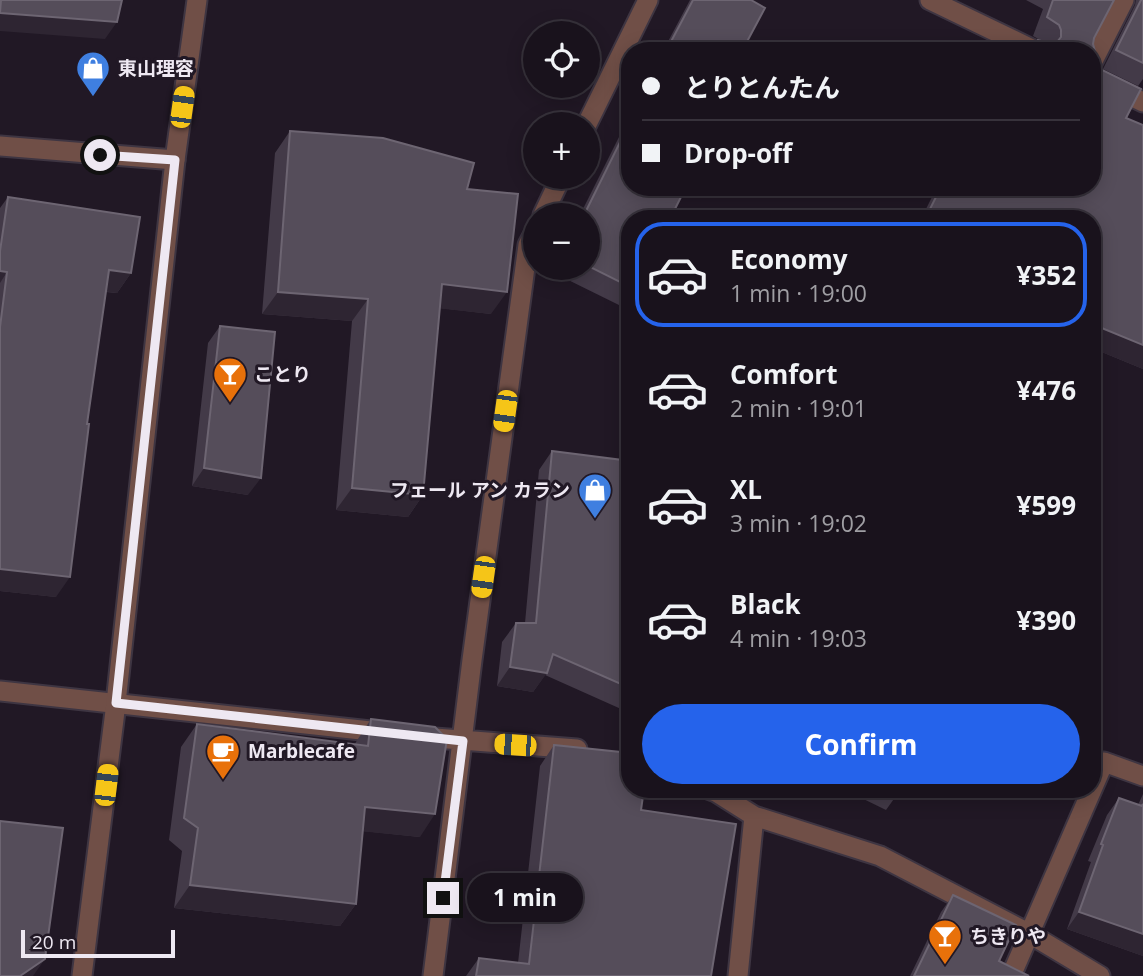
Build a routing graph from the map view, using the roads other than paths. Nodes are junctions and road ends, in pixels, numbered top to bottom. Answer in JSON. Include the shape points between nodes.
{"nodes":[{"id":1,"x":197,"y":0,"type":"edge"},
{"id":2,"x":648,"y":0,"type":"edge"},
{"id":3,"x":930,"y":0,"type":"edge"},
{"id":4,"x":1124,"y":0,"type":"edge"},
{"id":5,"x":627,"y":42,"type":"edge"},
{"id":6,"x":1017,"y":42,"type":"edge"},
{"id":7,"x":1101,"y":46,"type":"edge"},
{"id":8,"x":621,"y":55,"type":"edge"},
{"id":9,"x":1101,"y":81,"type":"edge"},
{"id":10,"x":1143,"y":102,"type":"edge"},
{"id":11,"x":593,"y":112,"type":"edge"},
{"id":12,"x":0,"y":146,"type":"edge"},
{"id":13,"x":175,"y":160,"type":"junction"},
{"id":14,"x":523,"y":280,"type":"edge"},
{"id":15,"x":0,"y":691,"type":"edge"},
{"id":16,"x":116,"y":703,"type":"junction"},
{"id":17,"x":463,"y":741,"type":"junction"},
{"id":18,"x":594,"y":751,"type":"edge"},
{"id":19,"x":1101,"y":769,"type":"edge"},
{"id":20,"x":1143,"y":776,"type":"edge"},
{"id":21,"x":726,"y":798,"type":"edge"},
{"id":22,"x":1089,"y":798,"type":"edge"},
{"id":23,"x":754,"y":816,"type":"junction"},
{"id":24,"x":1030,"y":934,"type":"junction"},
{"id":25,"x":82,"y":976,"type":"edge"},
{"id":26,"x":433,"y":976,"type":"edge"},
{"id":27,"x":738,"y":976,"type":"edge"},
{"id":28,"x":1012,"y":976,"type":"edge"},
{"id":29,"x":1100,"y":976,"type":"edge"}],
"edges":[{"from":1,"to":13,"type":"street"},
{"from":2,"to":5,"type":"street"},
{"from":3,"to":6,"type":"street"},
{"from":4,"to":7,"type":"street"},
{"from":8,"to":11,"type":"street"},
{"from":9,"to":10,"type":"street"},
{"from":12,"to":13,"type":"street"},
{"from":13,"to":16,"type":"street"},
{"from":14,"to":17,"type":"street"},
{"from":15,"to":16,"type":"street"},
{"from":16,"to":17,"type":"street"},
{"from":16,"to":25,"type":"street"},
{"from":17,"to":18,"type":"street"},
{"from":17,"to":26,"type":"street"},
{"from":19,"to":20,"type":"street","via":[[1104,762]]},
{"from":21,"to":23,"type":"street"},
{"from":22,"to":24,"type":"street"},
{"from":23,"to":24,"type":"street","via":[[880,856]]},
{"from":23,"to":27,"type":"street"},
{"from":24,"to":28,"type":"street"},
{"from":24,"to":29,"type":"street"}]}
